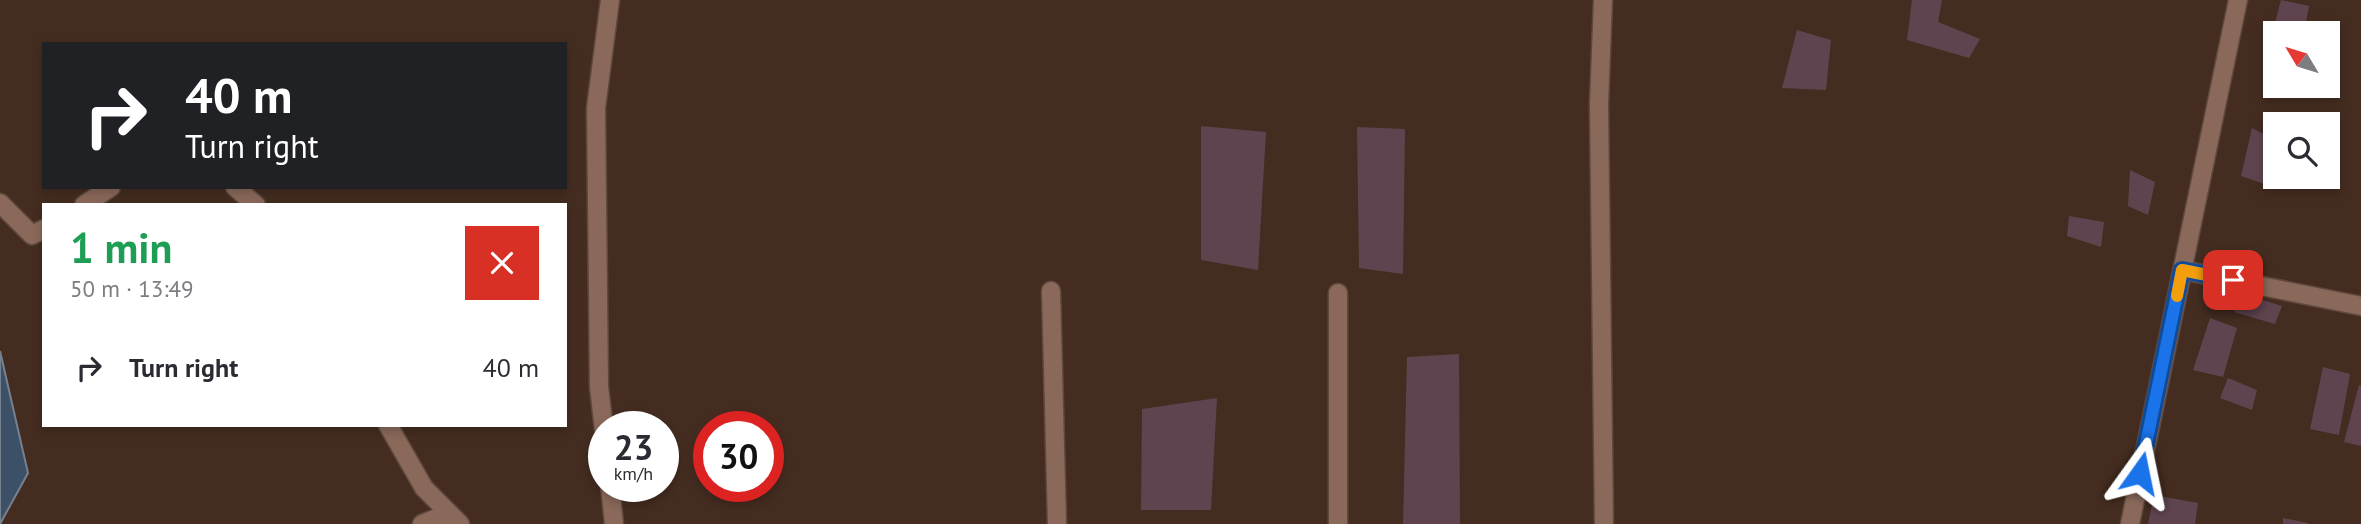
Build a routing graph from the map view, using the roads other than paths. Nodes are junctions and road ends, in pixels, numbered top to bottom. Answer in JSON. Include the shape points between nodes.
{"nodes":[{"id":1,"x":610,"y":0,"type":"edge"},
{"id":2,"x":1603,"y":0,"type":"edge"},
{"id":3,"x":2238,"y":0,"type":"edge"},
{"id":4,"x":108,"y":189,"type":"edge"},
{"id":5,"x":237,"y":189,"type":"edge"},
{"id":6,"x":0,"y":203,"type":"edge"},
{"id":7,"x":88,"y":203,"type":"edge"},
{"id":8,"x":254,"y":203,"type":"edge"},
{"id":9,"x":42,"y":230,"type":"edge"},
{"id":10,"x":2182,"y":270,"type":"junction"},
{"id":11,"x":1051,"y":291,"type":"dead end"},
{"id":12,"x":1338,"y":293,"type":"dead end"},
{"id":13,"x":2361,"y":306,"type":"edge"},
{"id":14,"x":602,"y":411,"type":"edge"},
{"id":15,"x":389,"y":427,"type":"edge"},
{"id":16,"x":612,"y":502,"type":"edge"},
{"id":17,"x":455,"y":518,"type":"edge"},
{"id":18,"x":422,"y":524,"type":"edge"},
{"id":19,"x":614,"y":524,"type":"edge"},
{"id":20,"x":1057,"y":524,"type":"edge"},
{"id":21,"x":1338,"y":524,"type":"edge"},
{"id":22,"x":1604,"y":524,"type":"edge"},
{"id":23,"x":2130,"y":524,"type":"edge"}],
"edges":[{"from":1,"to":14,"type":"street","via":[[596,108]]},
{"from":2,"to":22,"type":"street","via":[[1599,104]]},
{"from":3,"to":10,"type":"street"},
{"from":4,"to":7,"type":"street"},
{"from":5,"to":8,"type":"street"},
{"from":6,"to":9,"type":"street","via":[[32,235]]},
{"from":10,"to":13,"type":"street"},
{"from":10,"to":23,"type":"street"},
{"from":11,"to":20,"type":"street"},
{"from":12,"to":21,"type":"street"},
{"from":15,"to":17,"type":"street","via":[[424,488]]},
{"from":16,"to":19,"type":"street"},
{"from":17,"to":18,"type":"street"}]}
